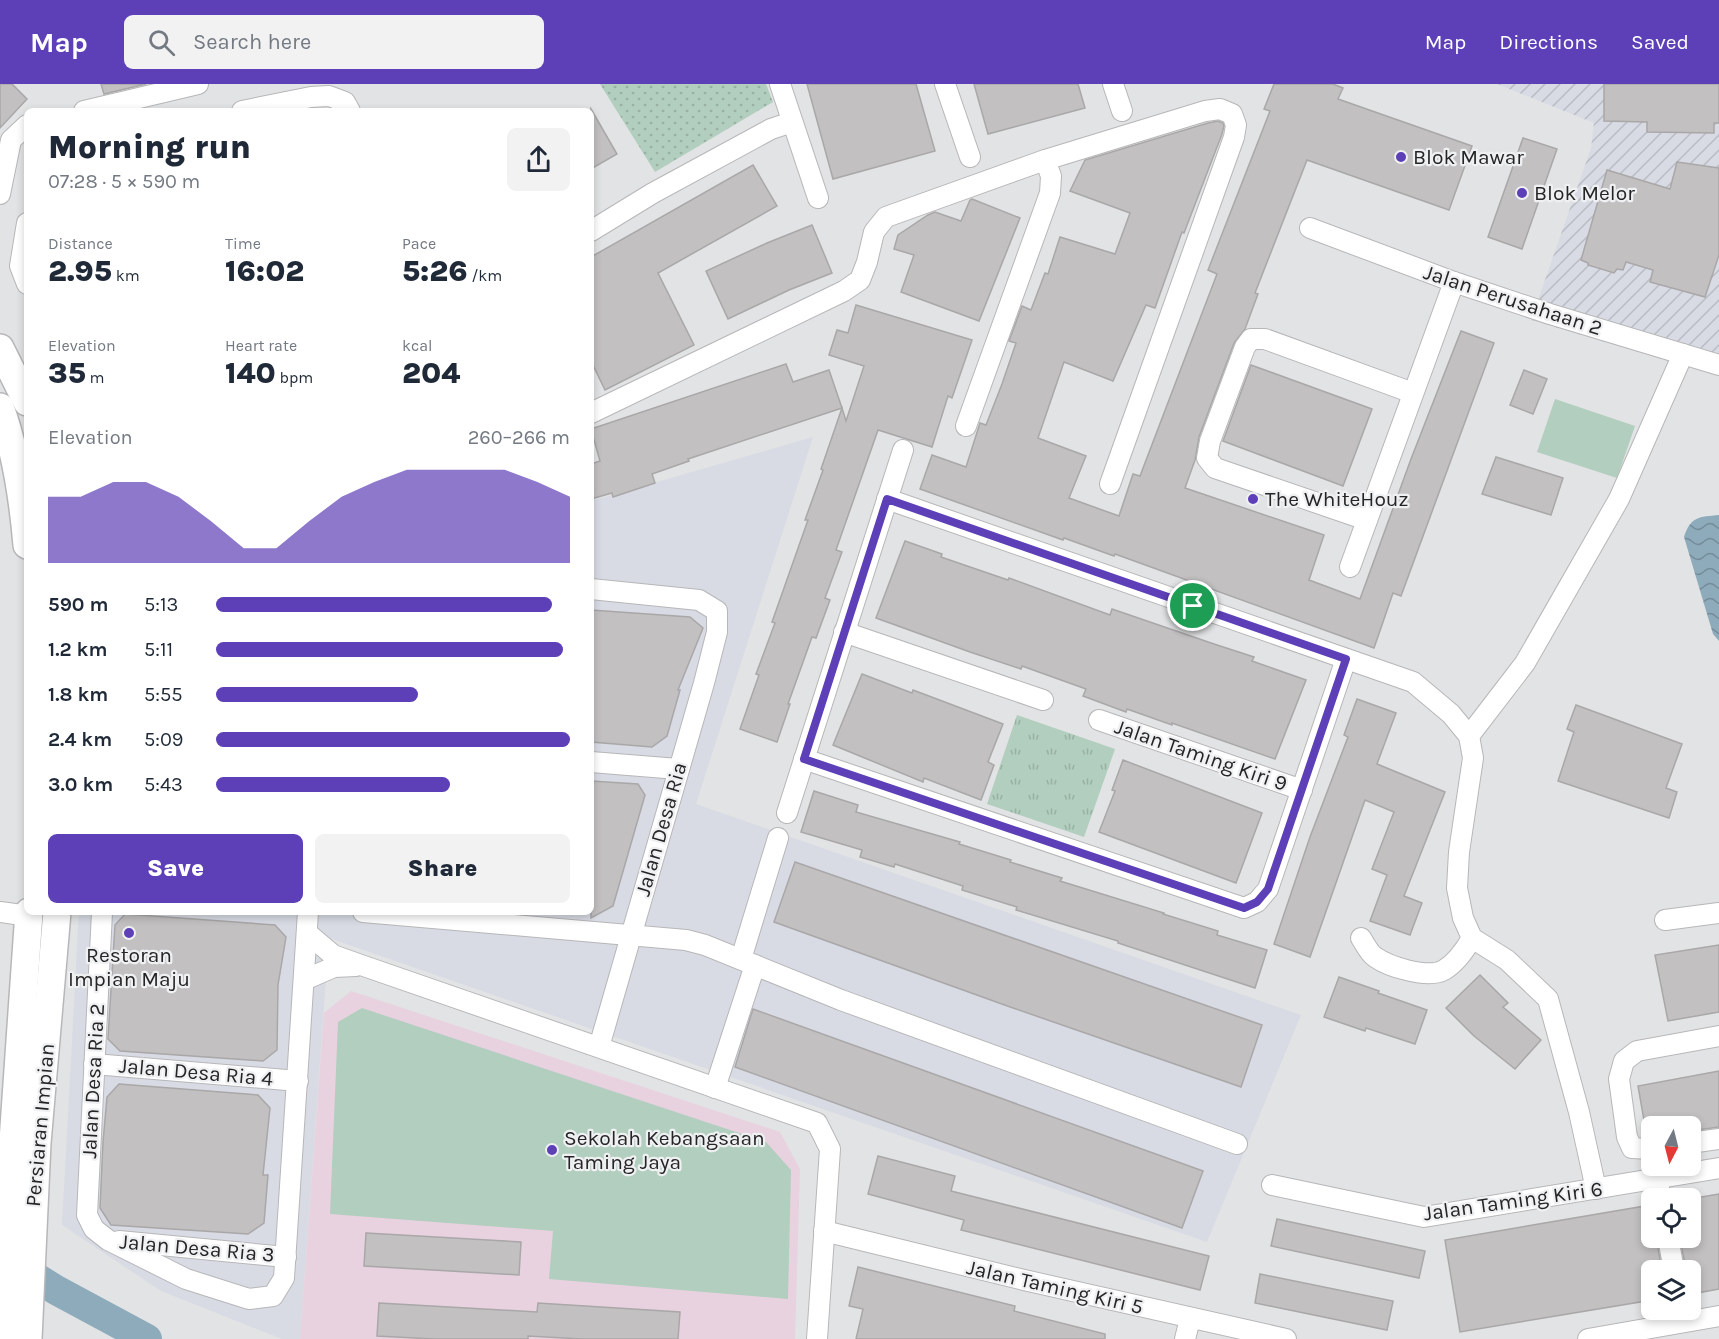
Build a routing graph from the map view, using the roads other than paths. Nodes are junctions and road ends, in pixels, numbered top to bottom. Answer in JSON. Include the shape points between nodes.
{"nodes":[{"id":1,"x":198,"y":84,"type":"edge"},
{"id":2,"x":780,"y":84,"type":"edge"},
{"id":3,"x":945,"y":84,"type":"edge"},
{"id":4,"x":1113,"y":84,"type":"edge"},
{"id":5,"x":97,"y":108,"type":"edge"},
{"id":6,"x":257,"y":108,"type":"edge"},
{"id":7,"x":348,"y":108,"type":"edge"},
{"id":8,"x":1122,"y":111,"type":"dead end"},
{"id":9,"x":792,"y":122,"type":"junction"},
{"id":10,"x":24,"y":128,"type":"edge"},
{"id":11,"x":970,"y":157,"type":"dead end"},
{"id":12,"x":1045,"y":160,"type":"junction"},
{"id":13,"x":0,"y":194,"type":"edge"},
{"id":14,"x":818,"y":198,"type":"dead end"},
{"id":15,"x":1310,"y":228,"type":"dead end"},
{"id":16,"x":594,"y":229,"type":"edge"},
{"id":17,"x":24,"y":241,"type":"edge"},
{"id":18,"x":24,"y":276,"type":"edge"},
{"id":19,"x":1454,"y":282,"type":"junction"},
{"id":20,"x":0,"y":348,"type":"edge"},
{"id":21,"x":1683,"y":354,"type":"junction"},
{"id":22,"x":1719,"y":365,"type":"edge"},
{"id":23,"x":1413,"y":393,"type":"junction"},
{"id":24,"x":24,"y":394,"type":"edge"},
{"id":25,"x":594,"y":412,"type":"edge"},
{"id":26,"x":2,"y":417,"type":"edge"},
{"id":27,"x":966,"y":426,"type":"dead end"},
{"id":28,"x":903,"y":450,"type":"dead end"},
{"id":29,"x":1110,"y":484,"type":"dead end"},
{"id":30,"x":887,"y":499,"type":"junction"},
{"id":31,"x":24,"y":515,"type":"edge"},
{"id":32,"x":1367,"y":520,"type":"junction"},
{"id":33,"x":1350,"y":567,"type":"dead end"},
{"id":34,"x":594,"y":589,"type":"edge"},
{"id":35,"x":844,"y":632,"type":"junction"},
{"id":36,"x":1346,"y":659,"type":"junction"},
{"id":37,"x":1043,"y":700,"type":"dead end"},
{"id":38,"x":1099,"y":720,"type":"dead end"},
{"id":39,"x":1470,"y":736,"type":"junction"},
{"id":40,"x":804,"y":759,"type":"junction"},
{"id":41,"x":594,"y":762,"type":"edge"},
{"id":42,"x":678,"y":769,"type":"junction"},
{"id":43,"x":1302,"y":790,"type":"junction"},
{"id":44,"x":787,"y":813,"type":"dead end"},
{"id":45,"x":778,"y":838,"type":"dead end"},
{"id":46,"x":0,"y":912,"type":"edge"},
{"id":47,"x":24,"y":913,"type":"edge"},
{"id":48,"x":1719,"y":913,"type":"edge"},
{"id":49,"x":33,"y":915,"type":"edge"},
{"id":50,"x":56,"y":915,"type":"edge"},
{"id":51,"x":102,"y":915,"type":"edge"},
{"id":52,"x":308,"y":915,"type":"edge"},
{"id":53,"x":398,"y":915,"type":"edge"},
{"id":54,"x":1665,"y":920,"type":"dead end"},
{"id":55,"x":307,"y":933,"type":"junction"},
{"id":56,"x":631,"y":935,"type":"junction"},
{"id":57,"x":1361,"y":938,"type":"dead end"},
{"id":58,"x":1472,"y":938,"type":"junction"},
{"id":59,"x":748,"y":962,"type":"junction"},
{"id":60,"x":361,"y":966,"type":"junction"},
{"id":61,"x":304,"y":980,"type":"junction"},
{"id":62,"x":1719,"y":1036,"type":"edge"},
{"id":63,"x":599,"y":1047,"type":"junction"},
{"id":64,"x":94,"y":1064,"type":"junction"},
{"id":65,"x":298,"y":1081,"type":"junction"},
{"id":66,"x":715,"y":1088,"type":"junction"},
{"id":67,"x":17,"y":1130,"type":"edge"},
{"id":68,"x":1719,"y":1139,"type":"edge"},
{"id":69,"x":1701,"y":1141,"type":"edge"},
{"id":70,"x":1237,"y":1144,"type":"dead end"},
{"id":71,"x":1641,"y":1148,"type":"edge"},
{"id":72,"x":1719,"y":1168,"type":"edge"},
{"id":73,"x":1657,"y":1179,"type":"junction"},
{"id":74,"x":1272,"y":1185,"type":"dead end"},
{"id":75,"x":1659,"y":1188,"type":"edge"},
{"id":76,"x":1596,"y":1189,"type":"junction"},
{"id":77,"x":824,"y":1231,"type":"junction"},
{"id":78,"x":108,"y":1240,"type":"junction"},
{"id":79,"x":286,"y":1257,"type":"junction"},
{"id":80,"x":18,"y":1301,"type":"junction"},
{"id":81,"x":1719,"y":1316,"type":"edge"},
{"id":82,"x":1190,"y":1319,"type":"junction"},
{"id":83,"x":1684,"y":1324,"type":"edge"},
{"id":84,"x":5,"y":1339,"type":"edge"},
{"id":85,"x":28,"y":1339,"type":"edge"},
{"id":86,"x":817,"y":1339,"type":"edge"},
{"id":87,"x":1185,"y":1339,"type":"edge"},
{"id":88,"x":1286,"y":1339,"type":"edge"},
{"id":89,"x":1588,"y":1339,"type":"edge"}],
"edges":[{"from":1,"to":5,"type":"street"},
{"from":2,"to":9,"type":"street"},
{"from":3,"to":11,"type":"street"},
{"from":4,"to":8,"type":"street"},
{"from":6,"to":7,"type":"street","via":[[329,96],[345,102]]},
{"from":9,"to":14,"type":"street"},
{"from":9,"to":16,"type":"street","via":[[771,129]]},
{"from":10,"to":13,"type":"street","via":[[12,140]]},
{"from":12,"to":25,"type":"street","via":[[886,217],[874,232],[860,280],[844,291]]},
{"from":12,"to":27,"type":"street","via":[[1051,176],[1050,193]]},
{"from":12,"to":29,"type":"street","via":[[1205,111],[1220,109],[1232,114],[1236,125]]},
{"from":15,"to":19,"type":"street","name":"Jalan Perusahaan 2"},
{"from":17,"to":18,"type":"street","via":[[20,266]]},
{"from":19,"to":21,"type":"street","name":"Jalan Perusahaan 2"},
{"from":19,"to":23,"type":"street"},
{"from":20,"to":24,"type":"street"},
{"from":21,"to":22,"type":"street","name":"Jalan Perusahaan 2"},
{"from":21,"to":39,"type":"street","via":[[1619,499],[1525,663]]},
{"from":23,"to":32,"type":"street"},
{"from":23,"to":32,"type":"street","via":[[1265,339],[1251,339],[1210,441],[1207,458],[1215,468]]},
{"from":26,"to":31,"type":"street","via":[[14,455]]},
{"from":28,"to":30,"type":"street"},
{"from":30,"to":35,"type":"street"},
{"from":30,"to":36,"type":"street"},
{"from":32,"to":33,"type":"street"},
{"from":34,"to":42,"type":"street","name":"Jalan Desa Ria","via":[[699,600],[717,611],[717,632]]},
{"from":35,"to":37,"type":"street"},
{"from":35,"to":40,"type":"street"},
{"from":36,"to":39,"type":"street","via":[[1413,682],[1429,693]]},
{"from":36,"to":43,"type":"street"},
{"from":38,"to":43,"type":"street","name":"Jalan Taming Kiri 9"},
{"from":39,"to":58,"type":"street","via":[[1473,758],[1457,888],[1462,918]]},
{"from":40,"to":43,"type":"street","via":[[1244,908],[1257,902],[1268,889]]},
{"from":40,"to":44,"type":"street"},
{"from":41,"to":42,"type":"street"},
{"from":42,"to":56,"type":"street","name":"Jalan Desa Ria"},
{"from":45,"to":59,"type":"street"},
{"from":46,"to":47,"type":"street"},
{"from":48,"to":54,"type":"street"},
{"from":49,"to":67,"type":"street","name":"Persiaran Impian","via":[[27,944]]},
{"from":50,"to":67,"type":"street","name":"Persiaran Impian"},
{"from":51,"to":64,"type":"street","name":"Jalan Desa Ria 2"},
{"from":52,"to":55,"type":"street"},
{"from":53,"to":56,"type":"street"},
{"from":55,"to":60,"type":"street","via":[[333,955]]},
{"from":55,"to":61,"type":"street"},
{"from":56,"to":59,"type":"street","via":[[686,940]]},
{"from":56,"to":63,"type":"street","name":"Jalan Desa Ria"},
{"from":57,"to":58,"type":"street","via":[[1374,957],[1397,968],[1422,973],[1442,971]]},
{"from":58,"to":76,"type":"street","via":[[1507,960],[1548,999]]},
{"from":59,"to":66,"type":"street"},
{"from":59,"to":70,"type":"street","via":[[841,1000]]},
{"from":60,"to":61,"type":"street","via":[[334,967]]},
{"from":60,"to":63,"type":"street"},
{"from":61,"to":65,"type":"street"},
{"from":62,"to":71,"type":"street","via":[[1637,1051],[1624,1061],[1619,1079],[1627,1137],[1632,1148]]},
{"from":63,"to":66,"type":"street"},
{"from":64,"to":65,"type":"street","name":"Jalan Desa Ria 4"},
{"from":64,"to":78,"type":"street","name":"Jalan Desa Ria 2","via":[[87,1215],[93,1229]]},
{"from":65,"to":79,"type":"street"},
{"from":66,"to":77,"type":"street","via":[[817,1123],[830,1149]]},
{"from":67,"to":80,"type":"street","name":"Persiaran Impian"},
{"from":68,"to":69,"type":"street"},
{"from":72,"to":73,"type":"street","name":"Jalan Taming Kiri 6"},
{"from":73,"to":75,"type":"street"},
{"from":73,"to":76,"type":"street","name":"Jalan Taming Kiri 6"},
{"from":74,"to":76,"type":"street","name":"Jalan Taming Kiri 6","via":[[1424,1217]]},
{"from":77,"to":82,"type":"street","name":"Jalan Taming Kiri 5"},
{"from":77,"to":86,"type":"street"},
{"from":78,"to":79,"type":"street","name":"Jalan Desa Ria 3"},
{"from":78,"to":79,"type":"street","via":[[186,1279],[249,1299],[273,1296],[284,1278]]},
{"from":80,"to":84,"type":"street","name":"Persiaran Impian"},
{"from":80,"to":85,"type":"street","name":"Persiaran Impian"},
{"from":81,"to":83,"type":"street"},
{"from":82,"to":87,"type":"street"},
{"from":82,"to":88,"type":"street","name":"Jalan Taming Kiri 5"},
{"from":83,"to":89,"type":"street"}]}
